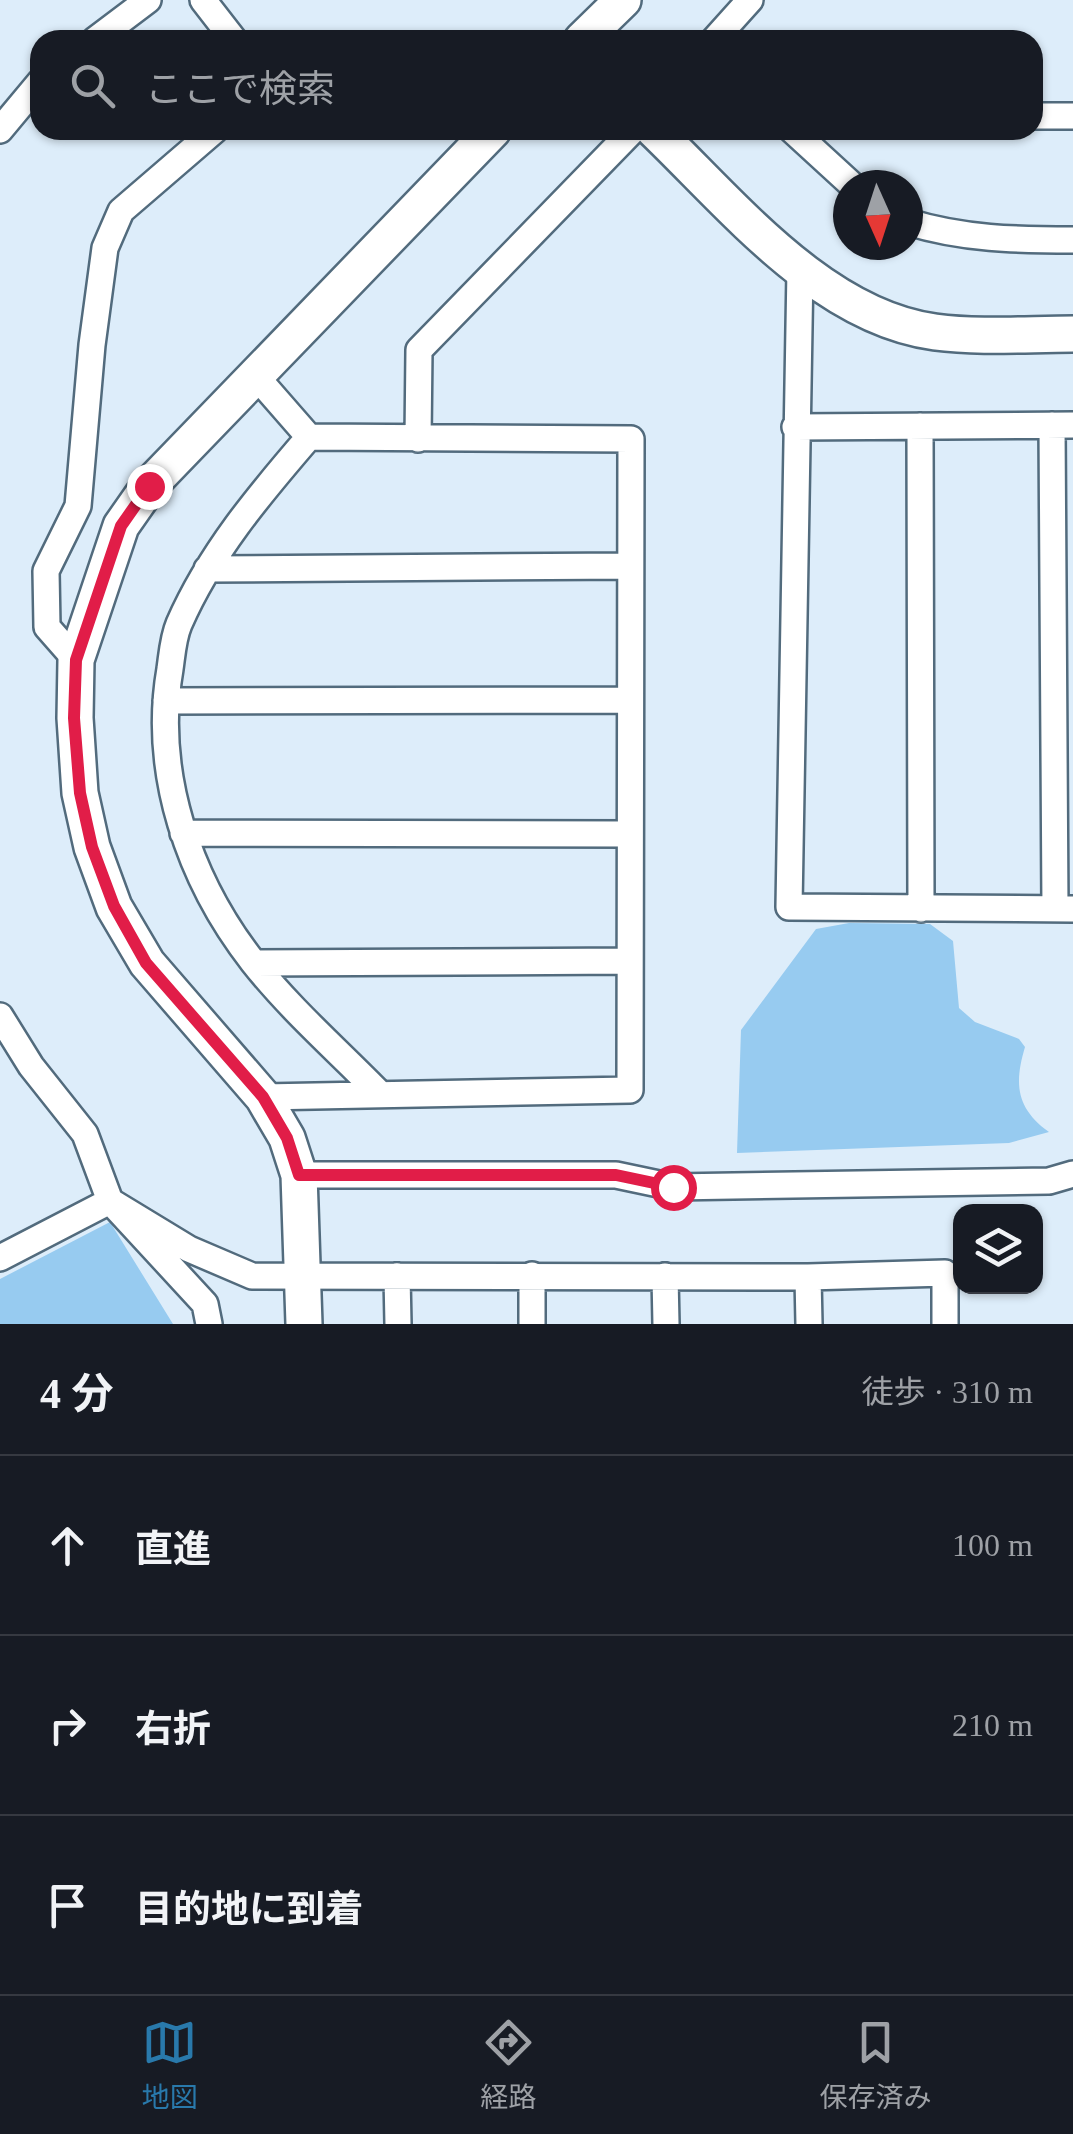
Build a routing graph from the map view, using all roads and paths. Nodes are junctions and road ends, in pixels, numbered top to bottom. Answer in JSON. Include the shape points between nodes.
{"nodes":[{"id":1,"x":148,"y":0,"type":"edge"},
{"id":2,"x":203,"y":0,"type":"edge"},
{"id":3,"x":622,"y":0,"type":"edge"},
{"id":4,"x":750,"y":0,"type":"edge"},
{"id":5,"x":108,"y":30,"type":"edge"},
{"id":6,"x":226,"y":30,"type":"edge"},
{"id":7,"x":592,"y":30,"type":"edge"},
{"id":8,"x":723,"y":30,"type":"edge"},
{"id":9,"x":30,"y":94,"type":"edge"},
{"id":10,"x":1043,"y":116,"type":"edge"},
{"id":11,"x":1073,"y":116,"type":"edge"},
{"id":12,"x":0,"y":130,"type":"edge"},
{"id":13,"x":203,"y":140,"type":"edge"},
{"id":14,"x":483,"y":140,"type":"edge"},
{"id":15,"x":622,"y":140,"type":"edge"},
{"id":16,"x":665,"y":140,"type":"edge"},
{"id":17,"x":803,"y":140,"type":"edge"},
{"id":18,"x":836,"y":170,"type":"edge"},
{"id":19,"x":923,"y":227,"type":"edge"},
{"id":20,"x":1073,"y":240,"type":"edge"},
{"id":21,"x":800,"y":269,"type":"junction"},
{"id":22,"x":1073,"y":334,"type":"edge"},
{"id":23,"x":254,"y":374,"type":"junction"},
{"id":24,"x":1063,"y":425,"type":"edge"},
{"id":25,"x":920,"y":426,"type":"junction"},
{"id":26,"x":796,"y":428,"type":"junction"},
{"id":27,"x":310,"y":437,"type":"junction"},
{"id":28,"x":418,"y":439,"type":"junction"},
{"id":29,"x":630,"y":566,"type":"junction"},
{"id":30,"x":207,"y":569,"type":"junction"},
{"id":31,"x":76,"y":660,"type":"junction"},
{"id":32,"x":628,"y":700,"type":"junction"},
{"id":33,"x":166,"y":701,"type":"junction"},
{"id":34,"x":183,"y":833,"type":"junction"},
{"id":35,"x":630,"y":834,"type":"junction"},
{"id":36,"x":921,"y":909,"type":"junction"},
{"id":37,"x":1064,"y":909,"type":"edge"},
{"id":38,"x":629,"y":961,"type":"junction"},
{"id":39,"x":254,"y":963,"type":"junction"},
{"id":40,"x":0,"y":1016,"type":"edge"},
{"id":41,"x":380,"y":1094,"type":"junction"},
{"id":42,"x":263,"y":1097,"type":"junction"},
{"id":43,"x":1073,"y":1174,"type":"edge"},
{"id":44,"x":299,"y":1175,"type":"junction"},
{"id":45,"x":110,"y":1200,"type":"junction"},
{"id":46,"x":0,"y":1258,"type":"edge"},
{"id":47,"x":953,"y":1273,"type":"edge"},
{"id":48,"x":532,"y":1275,"type":"junction"},
{"id":49,"x":304,"y":1276,"type":"junction"},
{"id":50,"x":397,"y":1276,"type":"junction"},
{"id":51,"x":665,"y":1276,"type":"junction"},
{"id":52,"x":808,"y":1276,"type":"junction"},
{"id":53,"x":209,"y":1324,"type":"edge"},
{"id":54,"x":304,"y":1324,"type":"edge"},
{"id":55,"x":398,"y":1324,"type":"edge"},
{"id":56,"x":532,"y":1324,"type":"edge"},
{"id":57,"x":666,"y":1324,"type":"edge"},
{"id":58,"x":809,"y":1324,"type":"edge"},
{"id":59,"x":945,"y":1324,"type":"edge"}],
"edges":[{"from":1,"to":5,"type":"street"},
{"from":2,"to":6,"type":"street"},
{"from":3,"to":7,"type":"street"},
{"from":4,"to":8,"type":"street"},
{"from":9,"to":12,"type":"street"},
{"from":10,"to":11,"type":"street"},
{"from":13,"to":31,"type":"street","via":[[121,211],[105,248],[78,506],[46,571],[48,628]]},
{"from":14,"to":23,"type":"street"},
{"from":15,"to":28,"type":"street","via":[[419,350]]},
{"from":16,"to":21,"type":"street"},
{"from":17,"to":18,"type":"street"},
{"from":19,"to":20,"type":"street","via":[[996,240]]},
{"from":21,"to":22,"type":"street","via":[[837,296],[933,332]]},
{"from":21,"to":26,"type":"street"},
{"from":23,"to":27,"type":"street"},
{"from":23,"to":31,"type":"street","via":[[149,486],[121,526]]},
{"from":24,"to":25,"type":"street"},
{"from":24,"to":37,"type":"street"},
{"from":25,"to":26,"type":"street"},
{"from":25,"to":36,"type":"street"},
{"from":26,"to":36,"type":"street","via":[[788,907]]},
{"from":27,"to":28,"type":"street"},
{"from":27,"to":30,"type":"street","via":[[246,510]]},
{"from":28,"to":29,"type":"street","via":[[631,438]]},
{"from":29,"to":30,"type":"street"},
{"from":29,"to":32,"type":"street"},
{"from":30,"to":33,"type":"street","via":[[177,628]]},
{"from":31,"to":42,"type":"street","via":[[80,793],[114,906],[146,963]]},
{"from":32,"to":33,"type":"street"},
{"from":32,"to":35,"type":"street"},
{"from":33,"to":34,"type":"street","via":[[170,788]]},
{"from":34,"to":35,"type":"street"},
{"from":34,"to":39,"type":"street","via":[[219,912]]},
{"from":35,"to":38,"type":"street"},
{"from":36,"to":37,"type":"street"},
{"from":38,"to":39,"type":"street"},
{"from":38,"to":41,"type":"street","via":[[630,1090]]},
{"from":39,"to":41,"type":"street"},
{"from":40,"to":45,"type":"street","via":[[85,1134]]},
{"from":41,"to":42,"type":"street"},
{"from":42,"to":44,"type":"street"},
{"from":43,"to":44,"type":"street","via":[[1048,1182],[673,1187],[616,1175]]},
{"from":44,"to":49,"type":"street"},
{"from":45,"to":46,"type":"street"},
{"from":45,"to":49,"type":"street","via":[[189,1249],[252,1276]]},
{"from":45,"to":53,"type":"street","via":[[206,1304]]},
{"from":47,"to":52,"type":"street"},
{"from":47,"to":59,"type":"street"},
{"from":48,"to":50,"type":"street"},
{"from":48,"to":51,"type":"street"},
{"from":48,"to":56,"type":"street"},
{"from":49,"to":50,"type":"street"},
{"from":49,"to":54,"type":"street"},
{"from":50,"to":55,"type":"street"},
{"from":51,"to":52,"type":"street"},
{"from":51,"to":57,"type":"street"},
{"from":52,"to":58,"type":"street"}]}
